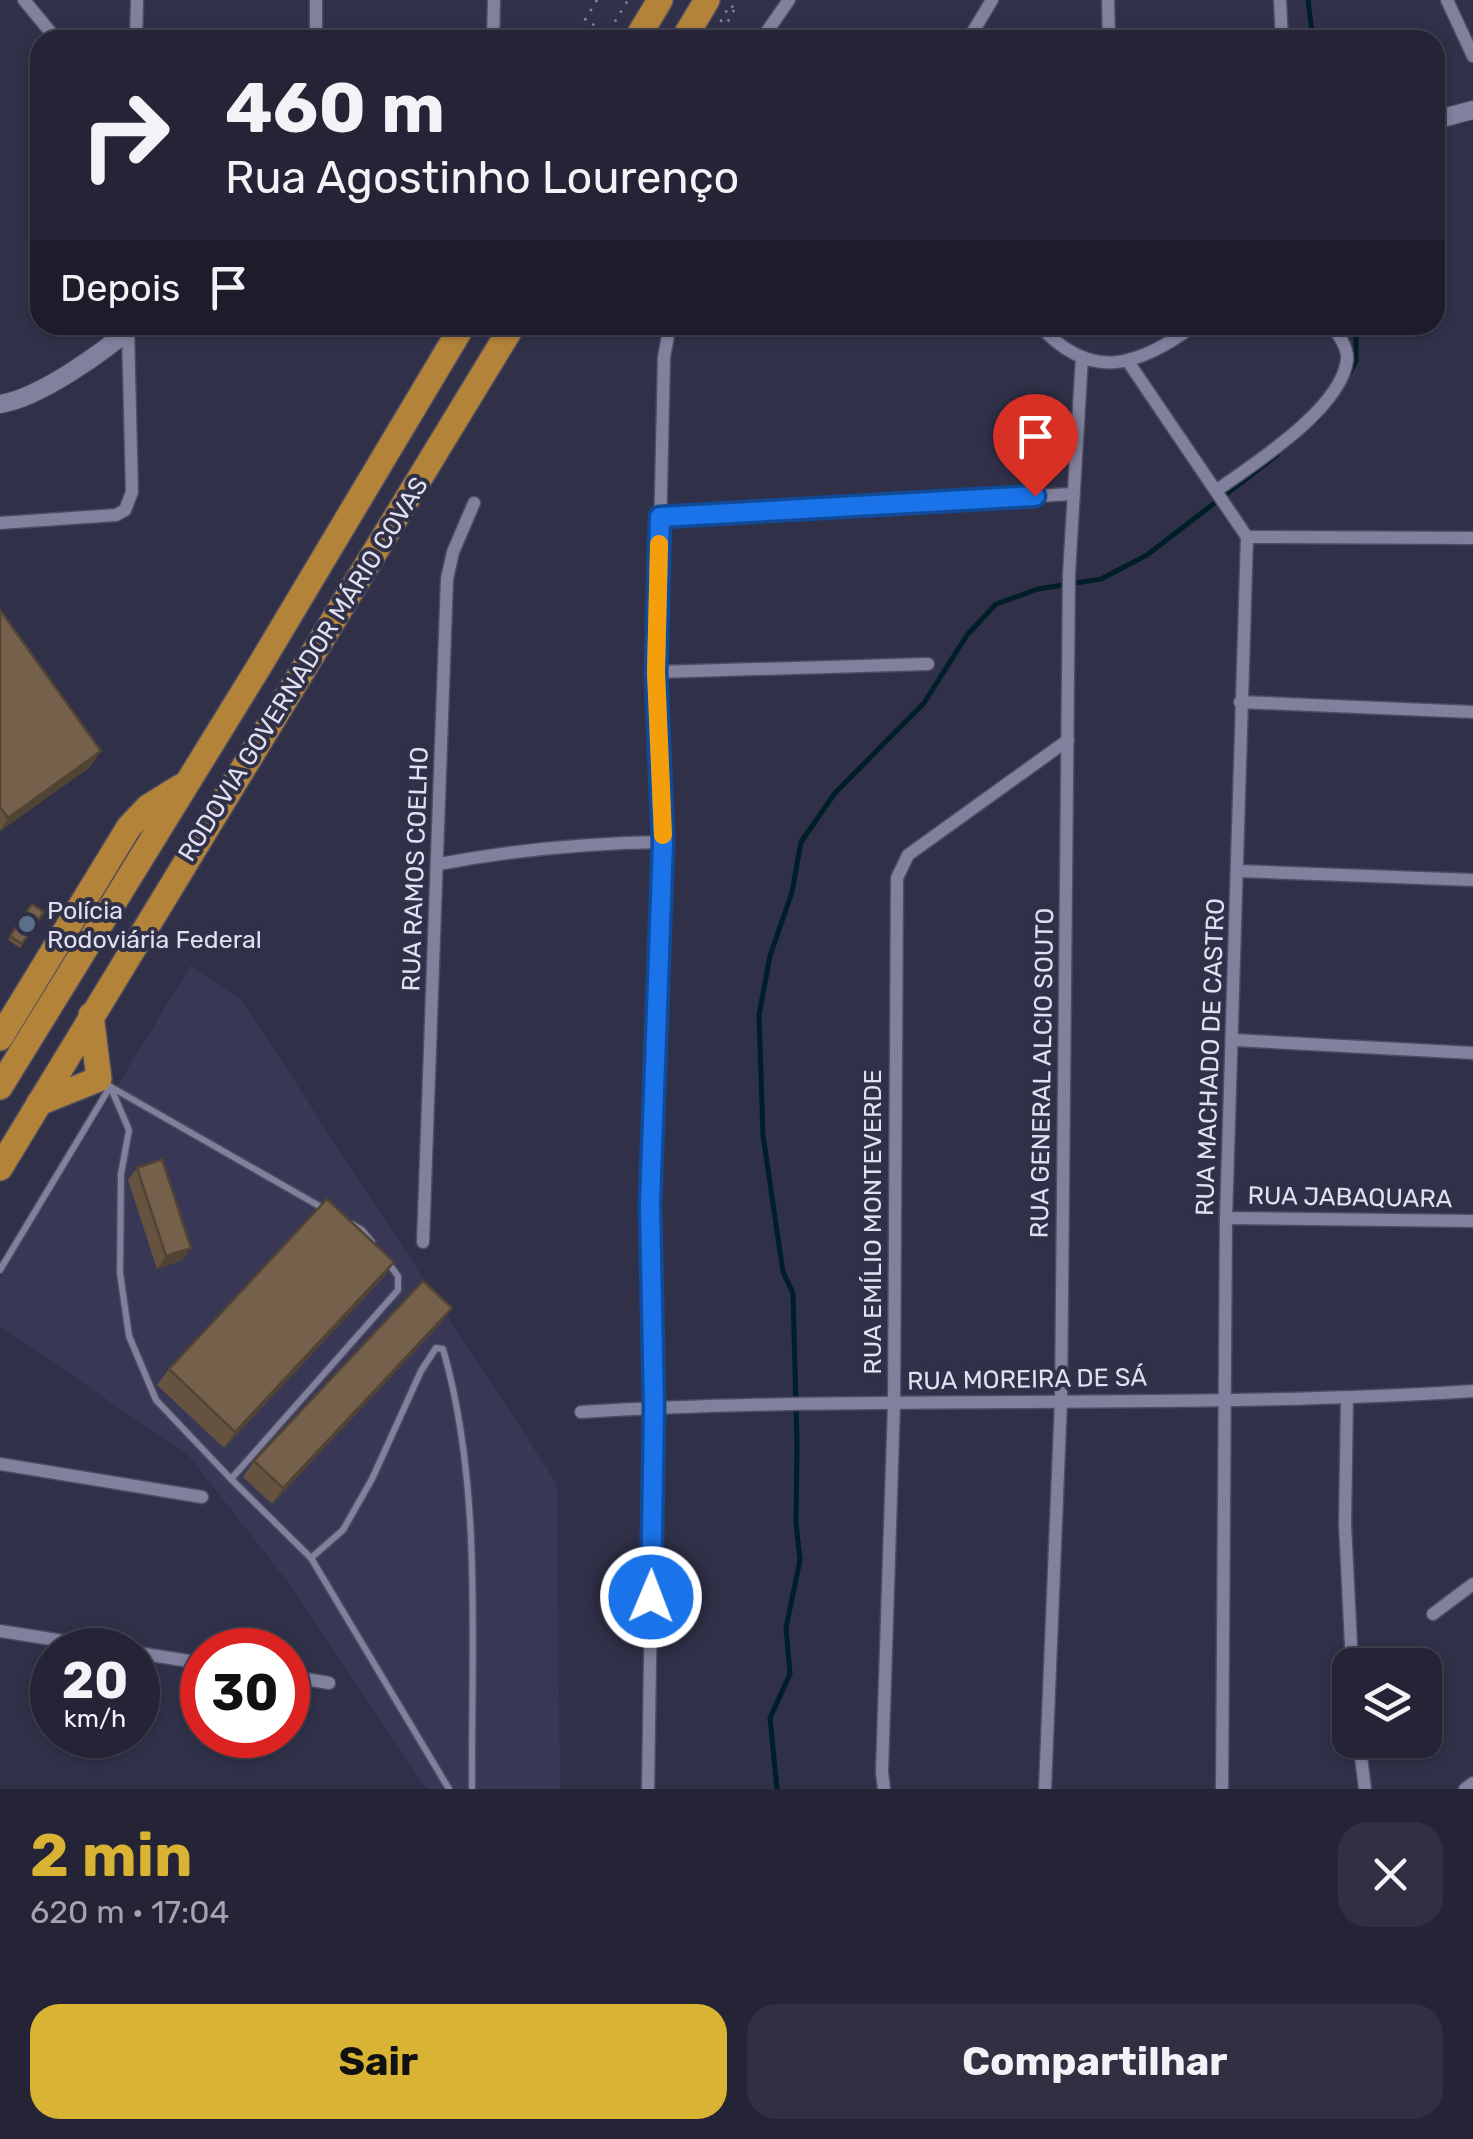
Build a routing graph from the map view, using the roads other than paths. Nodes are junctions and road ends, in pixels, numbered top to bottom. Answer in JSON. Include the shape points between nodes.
{"nodes":[{"id":1,"x":24,"y":0,"type":"edge"},
{"id":2,"x":137,"y":0,"type":"edge"},
{"id":3,"x":316,"y":0,"type":"edge"},
{"id":4,"x":494,"y":0,"type":"edge"},
{"id":5,"x":660,"y":0,"type":"edge"},
{"id":6,"x":708,"y":0,"type":"edge"},
{"id":7,"x":790,"y":0,"type":"edge"},
{"id":8,"x":992,"y":0,"type":"edge"},
{"id":9,"x":1108,"y":0,"type":"edge"},
{"id":10,"x":1280,"y":0,"type":"edge"},
{"id":11,"x":1447,"y":0,"type":"edge"},
{"id":12,"x":50,"y":30,"type":"edge"},
{"id":13,"x":136,"y":30,"type":"edge"},
{"id":14,"x":316,"y":30,"type":"edge"},
{"id":15,"x":493,"y":30,"type":"edge"},
{"id":16,"x":642,"y":30,"type":"edge"},
{"id":17,"x":689,"y":30,"type":"edge"},
{"id":18,"x":768,"y":30,"type":"edge"},
{"id":19,"x":974,"y":30,"type":"edge"},
{"id":20,"x":1109,"y":30,"type":"edge"},
{"id":21,"x":1282,"y":30,"type":"edge"},
{"id":22,"x":1473,"y":56,"type":"edge"},
{"id":23,"x":1473,"y":110,"type":"edge"},
{"id":24,"x":1445,"y":117,"type":"edge"},
{"id":25,"x":122,"y":335,"type":"edge"},
{"id":26,"x":132,"y":335,"type":"edge"},
{"id":27,"x":457,"y":335,"type":"edge"},
{"id":28,"x":507,"y":335,"type":"edge"},
{"id":29,"x":668,"y":335,"type":"edge"},
{"id":30,"x":1048,"y":335,"type":"edge"},
{"id":31,"x":1181,"y":335,"type":"edge"},
{"id":32,"x":1339,"y":335,"type":"edge"},
{"id":33,"x":1082,"y":357,"type":"junction"},
{"id":34,"x":1129,"y":362,"type":"junction"},
{"id":35,"x":0,"y":404,"type":"edge"},
{"id":36,"x":1072,"y":494,"type":"junction"},
{"id":37,"x":1221,"y":497,"type":"junction"},
{"id":38,"x":474,"y":502,"type":"dead end"},
{"id":39,"x":660,"y":517,"type":"junction"},
{"id":40,"x":0,"y":522,"type":"edge"},
{"id":41,"x":1247,"y":537,"type":"junction"},
{"id":42,"x":1473,"y":538,"type":"edge"},
{"id":43,"x":928,"y":664,"type":"dead end"},
{"id":44,"x":656,"y":672,"type":"junction"},
{"id":45,"x":1240,"y":702,"type":"junction"},
{"id":46,"x":1473,"y":712,"type":"edge"},
{"id":47,"x":1068,"y":740,"type":"junction"},
{"id":48,"x":184,"y":785,"type":"junction"},
{"id":49,"x":663,"y":842,"type":"junction"},
{"id":50,"x":439,"y":864,"type":"junction"},
{"id":51,"x":1239,"y":871,"type":"junction"},
{"id":52,"x":1473,"y":880,"type":"edge"},
{"id":53,"x":91,"y":1015,"type":"junction"},
{"id":54,"x":0,"y":1038,"type":"edge"},
{"id":55,"x":1234,"y":1040,"type":"junction"},
{"id":56,"x":1473,"y":1053,"type":"edge"},
{"id":57,"x":105,"y":1083,"type":"junction"},
{"id":58,"x":0,"y":1087,"type":"edge"},
{"id":59,"x":38,"y":1102,"type":"junction"},
{"id":60,"x":0,"y":1168,"type":"edge"},
{"id":61,"x":331,"y":1213,"type":"edge"},
{"id":62,"x":1226,"y":1218,"type":"junction"},
{"id":63,"x":1473,"y":1221,"type":"edge"},
{"id":64,"x":346,"y":1222,"type":"edge"},
{"id":65,"x":424,"y":1242,"type":"dead end"},
{"id":66,"x":0,"y":1270,"type":"edge"},
{"id":67,"x":1473,"y":1392,"type":"edge"},
{"id":68,"x":1347,"y":1399,"type":"junction"},
{"id":69,"x":1061,"y":1400,"type":"junction"},
{"id":70,"x":1227,"y":1400,"type":"junction"},
{"id":71,"x":894,"y":1404,"type":"junction"},
{"id":72,"x":654,"y":1408,"type":"junction"},
{"id":73,"x":581,"y":1412,"type":"dead end"},
{"id":74,"x":0,"y":1464,"type":"edge"},
{"id":75,"x":231,"y":1479,"type":"junction"},
{"id":76,"x":202,"y":1498,"type":"dead end"},
{"id":77,"x":311,"y":1558,"type":"junction"},
{"id":78,"x":1473,"y":1584,"type":"edge"},
{"id":79,"x":1433,"y":1614,"type":"dead end"},
{"id":80,"x":0,"y":1631,"type":"edge"},
{"id":81,"x":30,"y":1636,"type":"edge"},
{"id":82,"x":1351,"y":1648,"type":"edge"},
{"id":83,"x":310,"y":1680,"type":"edge"},
{"id":84,"x":329,"y":1683,"type":"dead end"},
{"id":85,"x":1362,"y":1758,"type":"edge"},
{"id":86,"x":1473,"y":1783,"type":"edge"},
{"id":87,"x":449,"y":1789,"type":"edge"},
{"id":88,"x":472,"y":1789,"type":"edge"},
{"id":89,"x":648,"y":1789,"type":"edge"},
{"id":90,"x":884,"y":1789,"type":"edge"},
{"id":91,"x":1045,"y":1789,"type":"edge"},
{"id":92,"x":1222,"y":1789,"type":"edge"},
{"id":93,"x":1366,"y":1789,"type":"edge"},
{"id":94,"x":1465,"y":1789,"type":"edge"}],
"edges":[{"from":1,"to":12,"type":"street"},
{"from":2,"to":13,"type":"street"},
{"from":3,"to":14,"type":"street"},
{"from":4,"to":15,"type":"street"},
{"from":5,"to":16,"type":"highway"},
{"from":6,"to":17,"type":"highway"},
{"from":7,"to":18,"type":"street"},
{"from":8,"to":19,"type":"street"},
{"from":9,"to":20,"type":"street"},
{"from":10,"to":21,"type":"street"},
{"from":11,"to":22,"type":"street"},
{"from":23,"to":24,"type":"street"},
{"from":25,"to":35,"type":"street","via":[[52,383]]},
{"from":26,"to":40,"type":"street","via":[[132,492],[126,510]]},
{"from":27,"to":48,"type":"highway","name":"RODOVIA GOVERNADOR MÁRIO COVAS"},
{"from":28,"to":53,"type":"highway","name":"RODOVIA GOVERNADOR MÁRIO COVAS"},
{"from":29,"to":39,"type":"street"},
{"from":30,"to":33,"type":"street"},
{"from":31,"to":34,"type":"street"},
{"from":32,"to":37,"type":"street","via":[[1347,358],[1334,392]]},
{"from":33,"to":34,"type":"street"},
{"from":33,"to":36,"type":"street","name":"RUA GENERAL ALCIO SOUTO"},
{"from":34,"to":37,"type":"street"},
{"from":36,"to":39,"type":"street"},
{"from":36,"to":47,"type":"street","name":"RUA GENERAL ALCIO SOUTO"},
{"from":37,"to":41,"type":"street"},
{"from":38,"to":50,"type":"street","name":"RUA RAMOS COELHO","via":[[447,579]]},
{"from":39,"to":44,"type":"street"},
{"from":41,"to":42,"type":"street"},
{"from":41,"to":45,"type":"street","name":"RUA MACHADO DE CASTRO"},
{"from":43,"to":44,"type":"street"},
{"from":44,"to":49,"type":"street"},
{"from":45,"to":46,"type":"street"},
{"from":45,"to":51,"type":"street","name":"RUA MACHADO DE CASTRO"},
{"from":47,"to":69,"type":"street","name":"RUA GENERAL ALCIO SOUTO"},
{"from":47,"to":71,"type":"street","name":"RUA EMÍLIO MONTEVERDE","via":[[908,855],[897,878]]},
{"from":48,"to":54,"type":"highway","via":[[129,828]]},
{"from":48,"to":58,"type":"highway","name":"RODOVIA GOVERNADOR MÁRIO COVAS"},
{"from":49,"to":50,"type":"street","via":[[581,843]]},
{"from":49,"to":72,"type":"street","via":[[650,1204]]},
{"from":50,"to":65,"type":"street","name":"RUA RAMOS COELHO"},
{"from":51,"to":52,"type":"street"},
{"from":51,"to":55,"type":"street","name":"RUA MACHADO DE CASTRO"},
{"from":53,"to":57,"type":"highway"},
{"from":53,"to":59,"type":"highway","name":"RODOVIA GOVERNADOR MÁRIO COVAS"},
{"from":55,"to":56,"type":"street"},
{"from":55,"to":62,"type":"street","name":"RUA MACHADO DE CASTRO"},
{"from":57,"to":59,"type":"highway"},
{"from":57,"to":61,"type":"lane"},
{"from":57,"to":66,"type":"lane"},
{"from":57,"to":75,"type":"lane","via":[[128,1130],[120,1273],[129,1336],[156,1400]]},
{"from":59,"to":60,"type":"highway","name":"RODOVIA GOVERNADOR MÁRIO COVAS"},
{"from":62,"to":63,"type":"street","name":"RUA JABAQUARA"},
{"from":62,"to":70,"type":"street","name":"RUA MACHADO DE CASTRO"},
{"from":64,"to":75,"type":"lane","via":[[362,1230],[398,1276],[398,1290]]},
{"from":67,"to":68,"type":"street","name":"RUA MOREIRA DE SÁ"},
{"from":68,"to":70,"type":"street","name":"RUA MOREIRA DE SÁ"},
{"from":68,"to":82,"type":"street"},
{"from":69,"to":70,"type":"street","name":"RUA MOREIRA DE SÁ"},
{"from":69,"to":71,"type":"street","name":"RUA MOREIRA DE SÁ"},
{"from":69,"to":91,"type":"street","name":"RUA GENERAL ALCIO SOUTO"},
{"from":70,"to":92,"type":"street","name":"RUA MACHADO DE CASTRO"},
{"from":71,"to":72,"type":"street","name":"RUA MOREIRA DE SÁ"},
{"from":71,"to":90,"type":"street","name":"RUA EMÍLIO MONTEVERDE"},
{"from":72,"to":73,"type":"street","name":"RUA MOREIRA DE SÁ"},
{"from":72,"to":89,"type":"street"},
{"from":74,"to":76,"type":"street"},
{"from":75,"to":77,"type":"lane"},
{"from":77,"to":87,"type":"lane"},
{"from":77,"to":88,"type":"lane","via":[[342,1530],[421,1371],[436,1348],[444,1349],[470,1504]]},
{"from":78,"to":79,"type":"street"},
{"from":80,"to":81,"type":"street"},
{"from":83,"to":84,"type":"street"},
{"from":85,"to":93,"type":"street"},
{"from":86,"to":94,"type":"street"}]}
